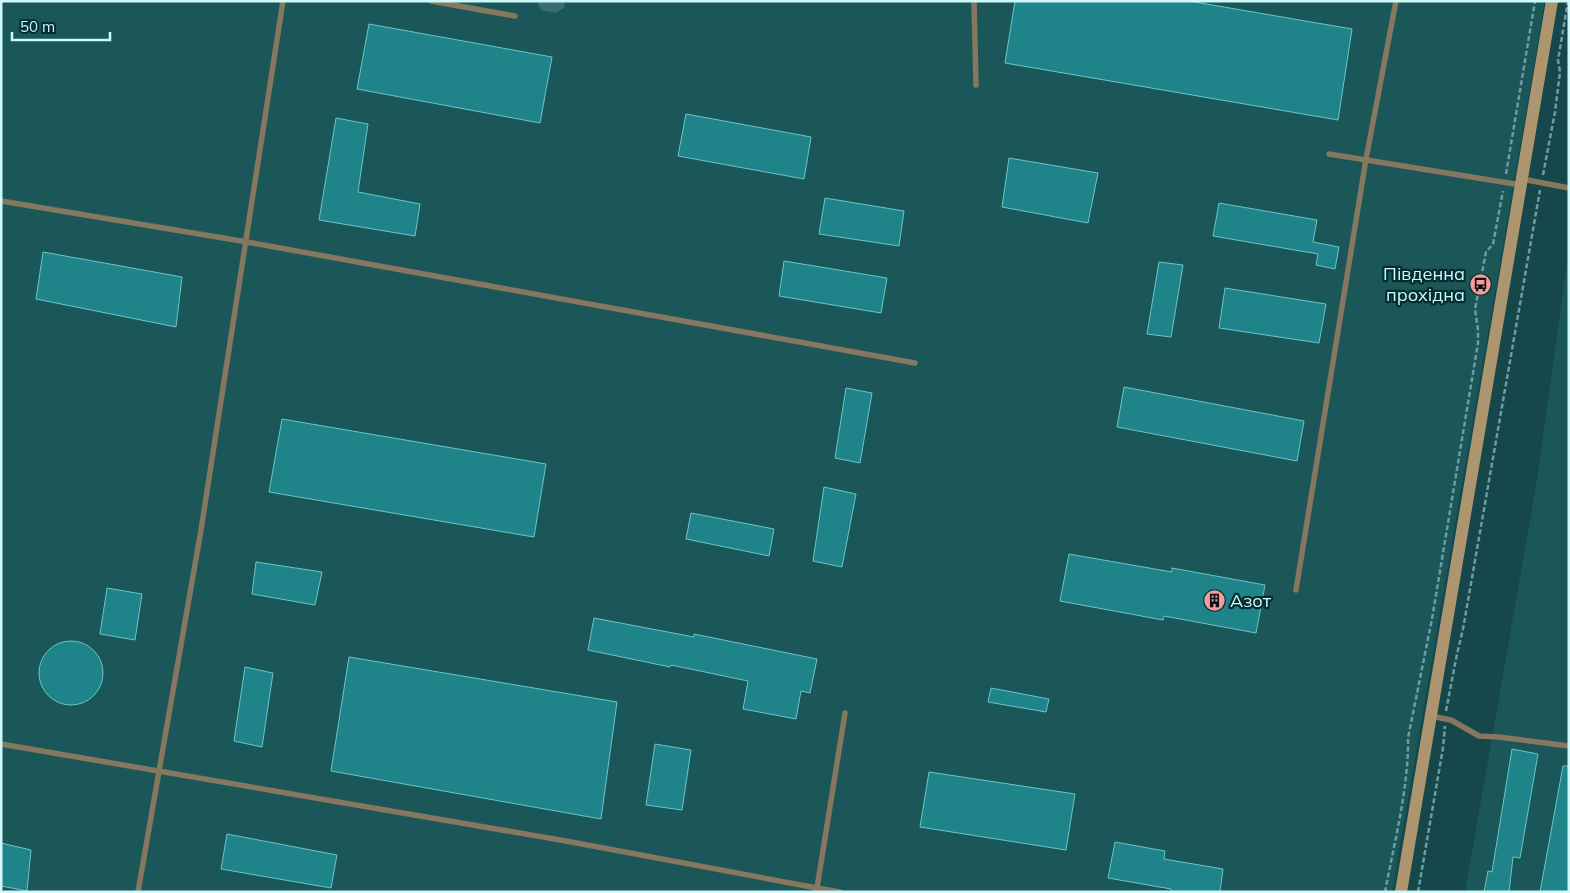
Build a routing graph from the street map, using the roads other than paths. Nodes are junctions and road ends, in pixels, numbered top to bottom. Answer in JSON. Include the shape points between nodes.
{"nodes":[{"id":1,"x":283,"y":1,"type":"edge"},
{"id":2,"x":431,"y":1,"type":"edge"},
{"id":3,"x":974,"y":1,"type":"edge"},
{"id":4,"x":1396,"y":1,"type":"edge"},
{"id":5,"x":1552,"y":1,"type":"edge"},
{"id":6,"x":515,"y":16,"type":"dead end"},
{"id":7,"x":976,"y":85,"type":"dead end"},
{"id":8,"x":1329,"y":154,"type":"dead end"},
{"id":9,"x":1366,"y":159,"type":"junction"},
{"id":10,"x":1521,"y":182,"type":"junction"},
{"id":11,"x":1569,"y":188,"type":"edge"},
{"id":12,"x":1,"y":202,"type":"edge"},
{"id":13,"x":247,"y":242,"type":"junction"},
{"id":14,"x":915,"y":363,"type":"dead end"},
{"id":15,"x":1296,"y":590,"type":"dead end"},
{"id":16,"x":845,"y":713,"type":"dead end"},
{"id":17,"x":1431,"y":716,"type":"junction"},
{"id":18,"x":1,"y":744,"type":"edge"},
{"id":19,"x":1569,"y":746,"type":"edge"},
{"id":20,"x":159,"y":772,"type":"junction"},
{"id":21,"x":816,"y":890,"type":"edge"},
{"id":22,"x":138,"y":892,"type":"edge"},
{"id":23,"x":840,"y":892,"type":"edge"},
{"id":24,"x":1401,"y":892,"type":"edge"}],
"edges":[{"from":1,"to":13,"type":"lane"},
{"from":2,"to":6,"type":"lane"},
{"from":3,"to":7,"type":"lane"},
{"from":4,"to":9,"type":"lane"},
{"from":5,"to":10,"type":"main road"},
{"from":8,"to":9,"type":"lane"},
{"from":9,"to":10,"type":"lane"},
{"from":9,"to":15,"type":"lane"},
{"from":10,"to":11,"type":"lane"},
{"from":10,"to":17,"type":"main road"},
{"from":12,"to":13,"type":"lane"},
{"from":13,"to":14,"type":"lane"},
{"from":13,"to":20,"type":"lane"},
{"from":16,"to":21,"type":"lane"},
{"from":17,"to":19,"type":"lane","via":[[1451,720],[1479,736]]},
{"from":17,"to":24,"type":"main road"},
{"from":18,"to":20,"type":"lane"},
{"from":20,"to":21,"type":"lane","via":[[566,841]]},
{"from":20,"to":22,"type":"lane"},
{"from":21,"to":23,"type":"lane"}]}
